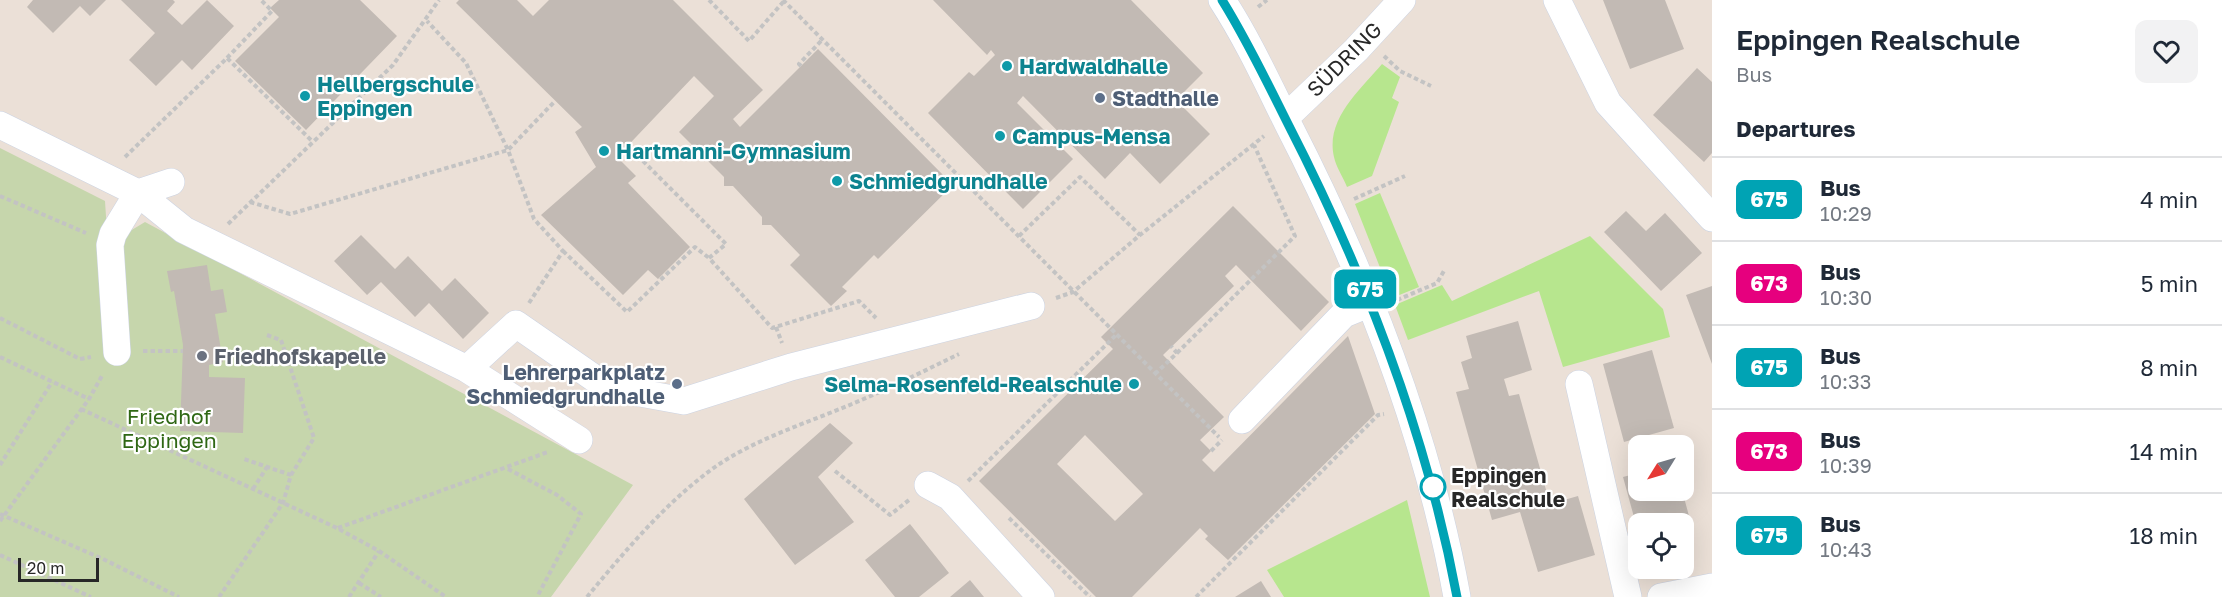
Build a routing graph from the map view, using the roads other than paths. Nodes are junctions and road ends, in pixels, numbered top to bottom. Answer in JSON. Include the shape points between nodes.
{"nodes":[{"id":1,"x":1222,"y":0,"type":"edge"},
{"id":2,"x":1402,"y":0,"type":"edge"},
{"id":3,"x":1557,"y":0,"type":"edge"},
{"id":4,"x":1285,"y":118,"type":"junction"},
{"id":5,"x":0,"y":125,"type":"edge"},
{"id":6,"x":171,"y":182,"type":"dead end"},
{"id":7,"x":138,"y":193,"type":"junction"},
{"id":8,"x":1712,"y":218,"type":"edge"},
{"id":9,"x":1031,"y":306,"type":"dead end"},
{"id":10,"x":1373,"y":306,"type":"junction"},
{"id":11,"x":117,"y":352,"type":"road end"},
{"id":12,"x":467,"y":369,"type":"junction"},
{"id":13,"x":1579,"y":384,"type":"dead end"},
{"id":14,"x":1242,"y":420,"type":"road end"},
{"id":15,"x":579,"y":440,"type":"road end"},
{"id":16,"x":949,"y":487,"type":"road end"},
{"id":17,"x":1712,"y":587,"type":"edge"},
{"id":18,"x":1041,"y":597,"type":"edge"},
{"id":19,"x":1457,"y":597,"type":"edge"},
{"id":20,"x":1628,"y":597,"type":"edge"},
{"id":21,"x":1661,"y":597,"type":"edge"}],
"edges":[{"from":1,"to":4,"type":"street","via":[[1244,34]]},
{"from":2,"to":4,"type":"street","name":"SÜDRING"},
{"from":3,"to":8,"type":"street","via":[[1608,103]]},
{"from":4,"to":10,"type":"street","via":[[1332,208]]},
{"from":5,"to":7,"type":"street"},
{"from":6,"to":7,"type":"street"},
{"from":7,"to":11,"type":"street","via":[[110,245]]},
{"from":7,"to":12,"type":"street","via":[[184,230],[208,243]]},
{"from":9,"to":12,"type":"street","via":[[791,367],[684,401],[607,387],[516,324]]},
{"from":10,"to":14,"type":"street","via":[[1344,314]]},
{"from":10,"to":19,"type":"street","via":[[1410,408],[1444,528]]},
{"from":12,"to":15,"type":"street"},
{"from":13,"to":20,"type":"street"},
{"from":16,"to":18,"type":"street"},
{"from":17,"to":21,"type":"street"}]}
